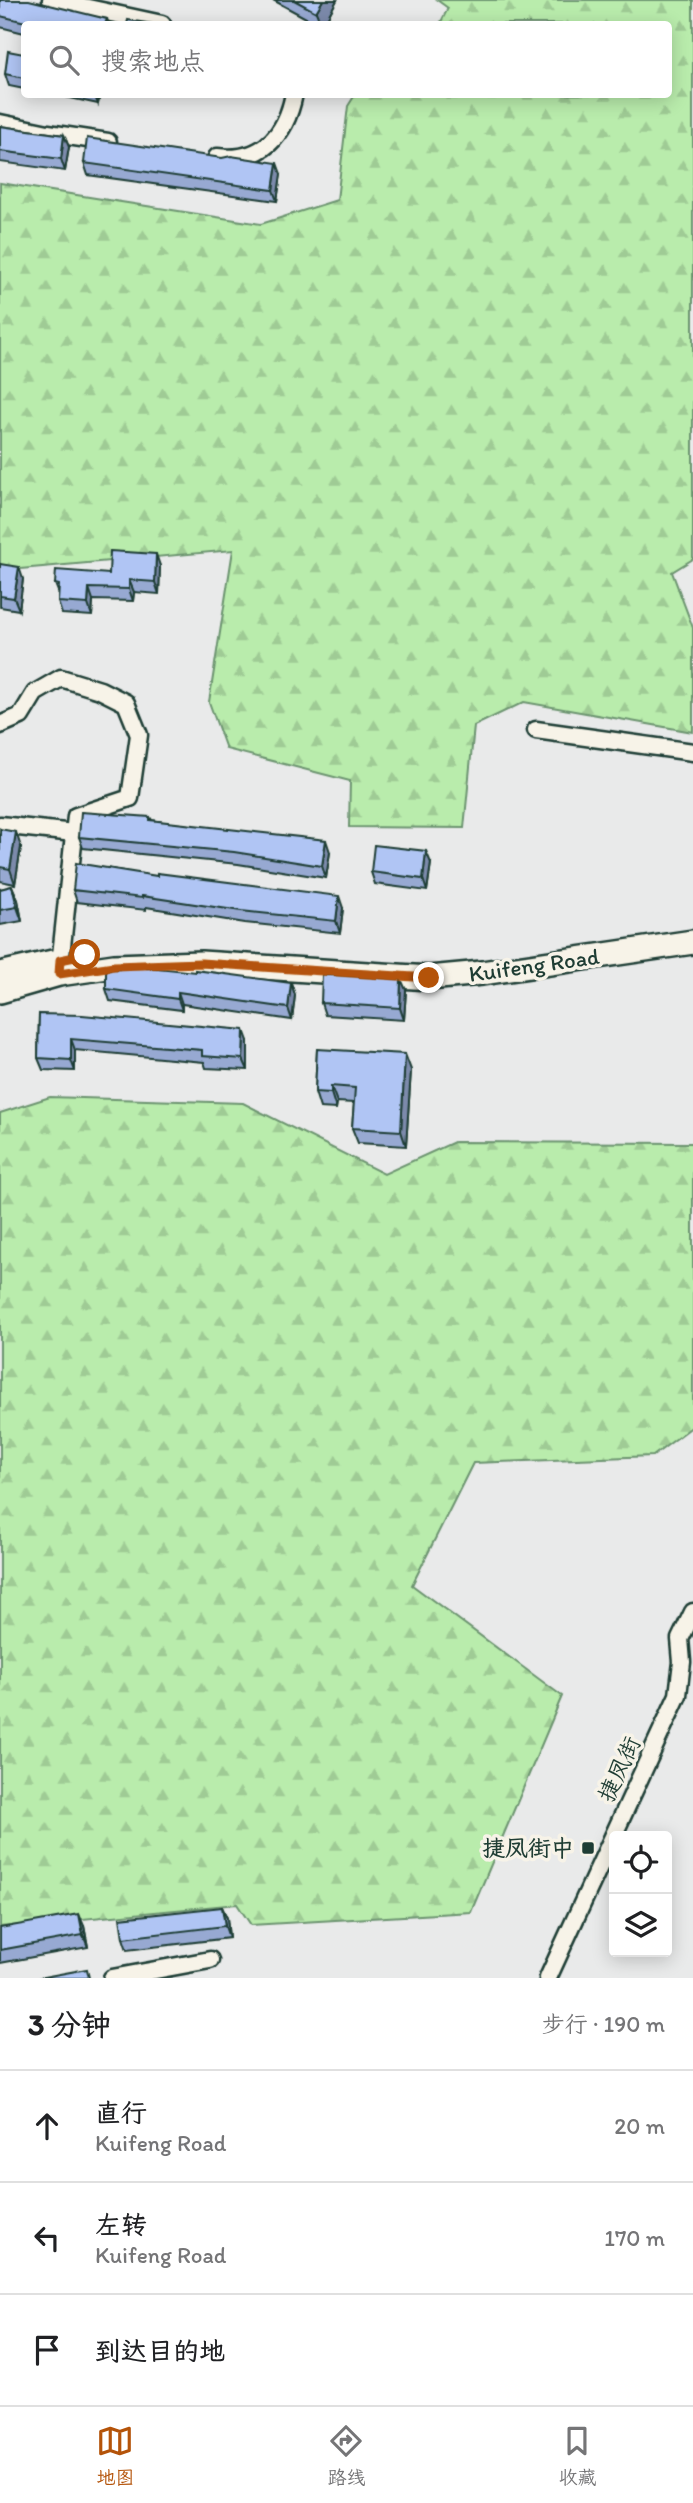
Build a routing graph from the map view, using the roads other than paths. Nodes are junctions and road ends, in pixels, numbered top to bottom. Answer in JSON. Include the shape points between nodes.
{"nodes":[{"id":1,"x":51,"y":0,"type":"edge"},
{"id":2,"x":148,"y":21,"type":"edge"},
{"id":3,"x":294,"y":98,"type":"edge"},
{"id":4,"x":0,"y":123,"type":"edge"},
{"id":5,"x":131,"y":145,"type":"edge"},
{"id":6,"x":200,"y":155,"type":"edge"},
{"id":7,"x":0,"y":726,"type":"edge"},
{"id":8,"x":536,"y":730,"type":"dead end"},
{"id":9,"x":693,"y":752,"type":"edge"},
{"id":10,"x":0,"y":825,"type":"edge"},
{"id":11,"x":74,"y":833,"type":"junction"},
{"id":12,"x":693,"y":928,"type":"edge"},
{"id":13,"x":693,"y":942,"type":"edge"},
{"id":14,"x":59,"y":967,"type":"junction"},
{"id":15,"x":0,"y":974,"type":"edge"},
{"id":16,"x":0,"y":991,"type":"edge"},
{"id":17,"x":693,"y":1612,"type":"edge"},
{"id":18,"x":209,"y":1960,"type":"dead end"},
{"id":19,"x":111,"y":1978,"type":"edge"},
{"id":20,"x":548,"y":1978,"type":"edge"}],
"edges":[{"from":1,"to":2,"type":"street"},
{"from":3,"to":6,"type":"street","via":[[277,138],[258,151],[228,159]]},
{"from":4,"to":5,"type":"street"},
{"from":7,"to":11,"type":"street","via":[[21,716],[35,694],[61,678],[126,703],[139,735],[130,798],[76,816]]},
{"from":8,"to":9,"type":"street"},
{"from":10,"to":11,"type":"street"},
{"from":11,"to":14,"type":"street"},
{"from":12,"to":14,"type":"main road","name":"Kuifeng Road","via":[[459,961],[135,949]]},
{"from":13,"to":14,"type":"main road","name":"Kuifeng Road","via":[[429,978],[201,963]]},
{"from":14,"to":15,"type":"main road","name":"Kuifeng Road"},
{"from":14,"to":16,"type":"main road","name":"Kuifeng Road"},
{"from":17,"to":20,"type":"street","name":"捷凤街","via":[[680,1639],[678,1695]]},
{"from":18,"to":19,"type":"street"}]}
